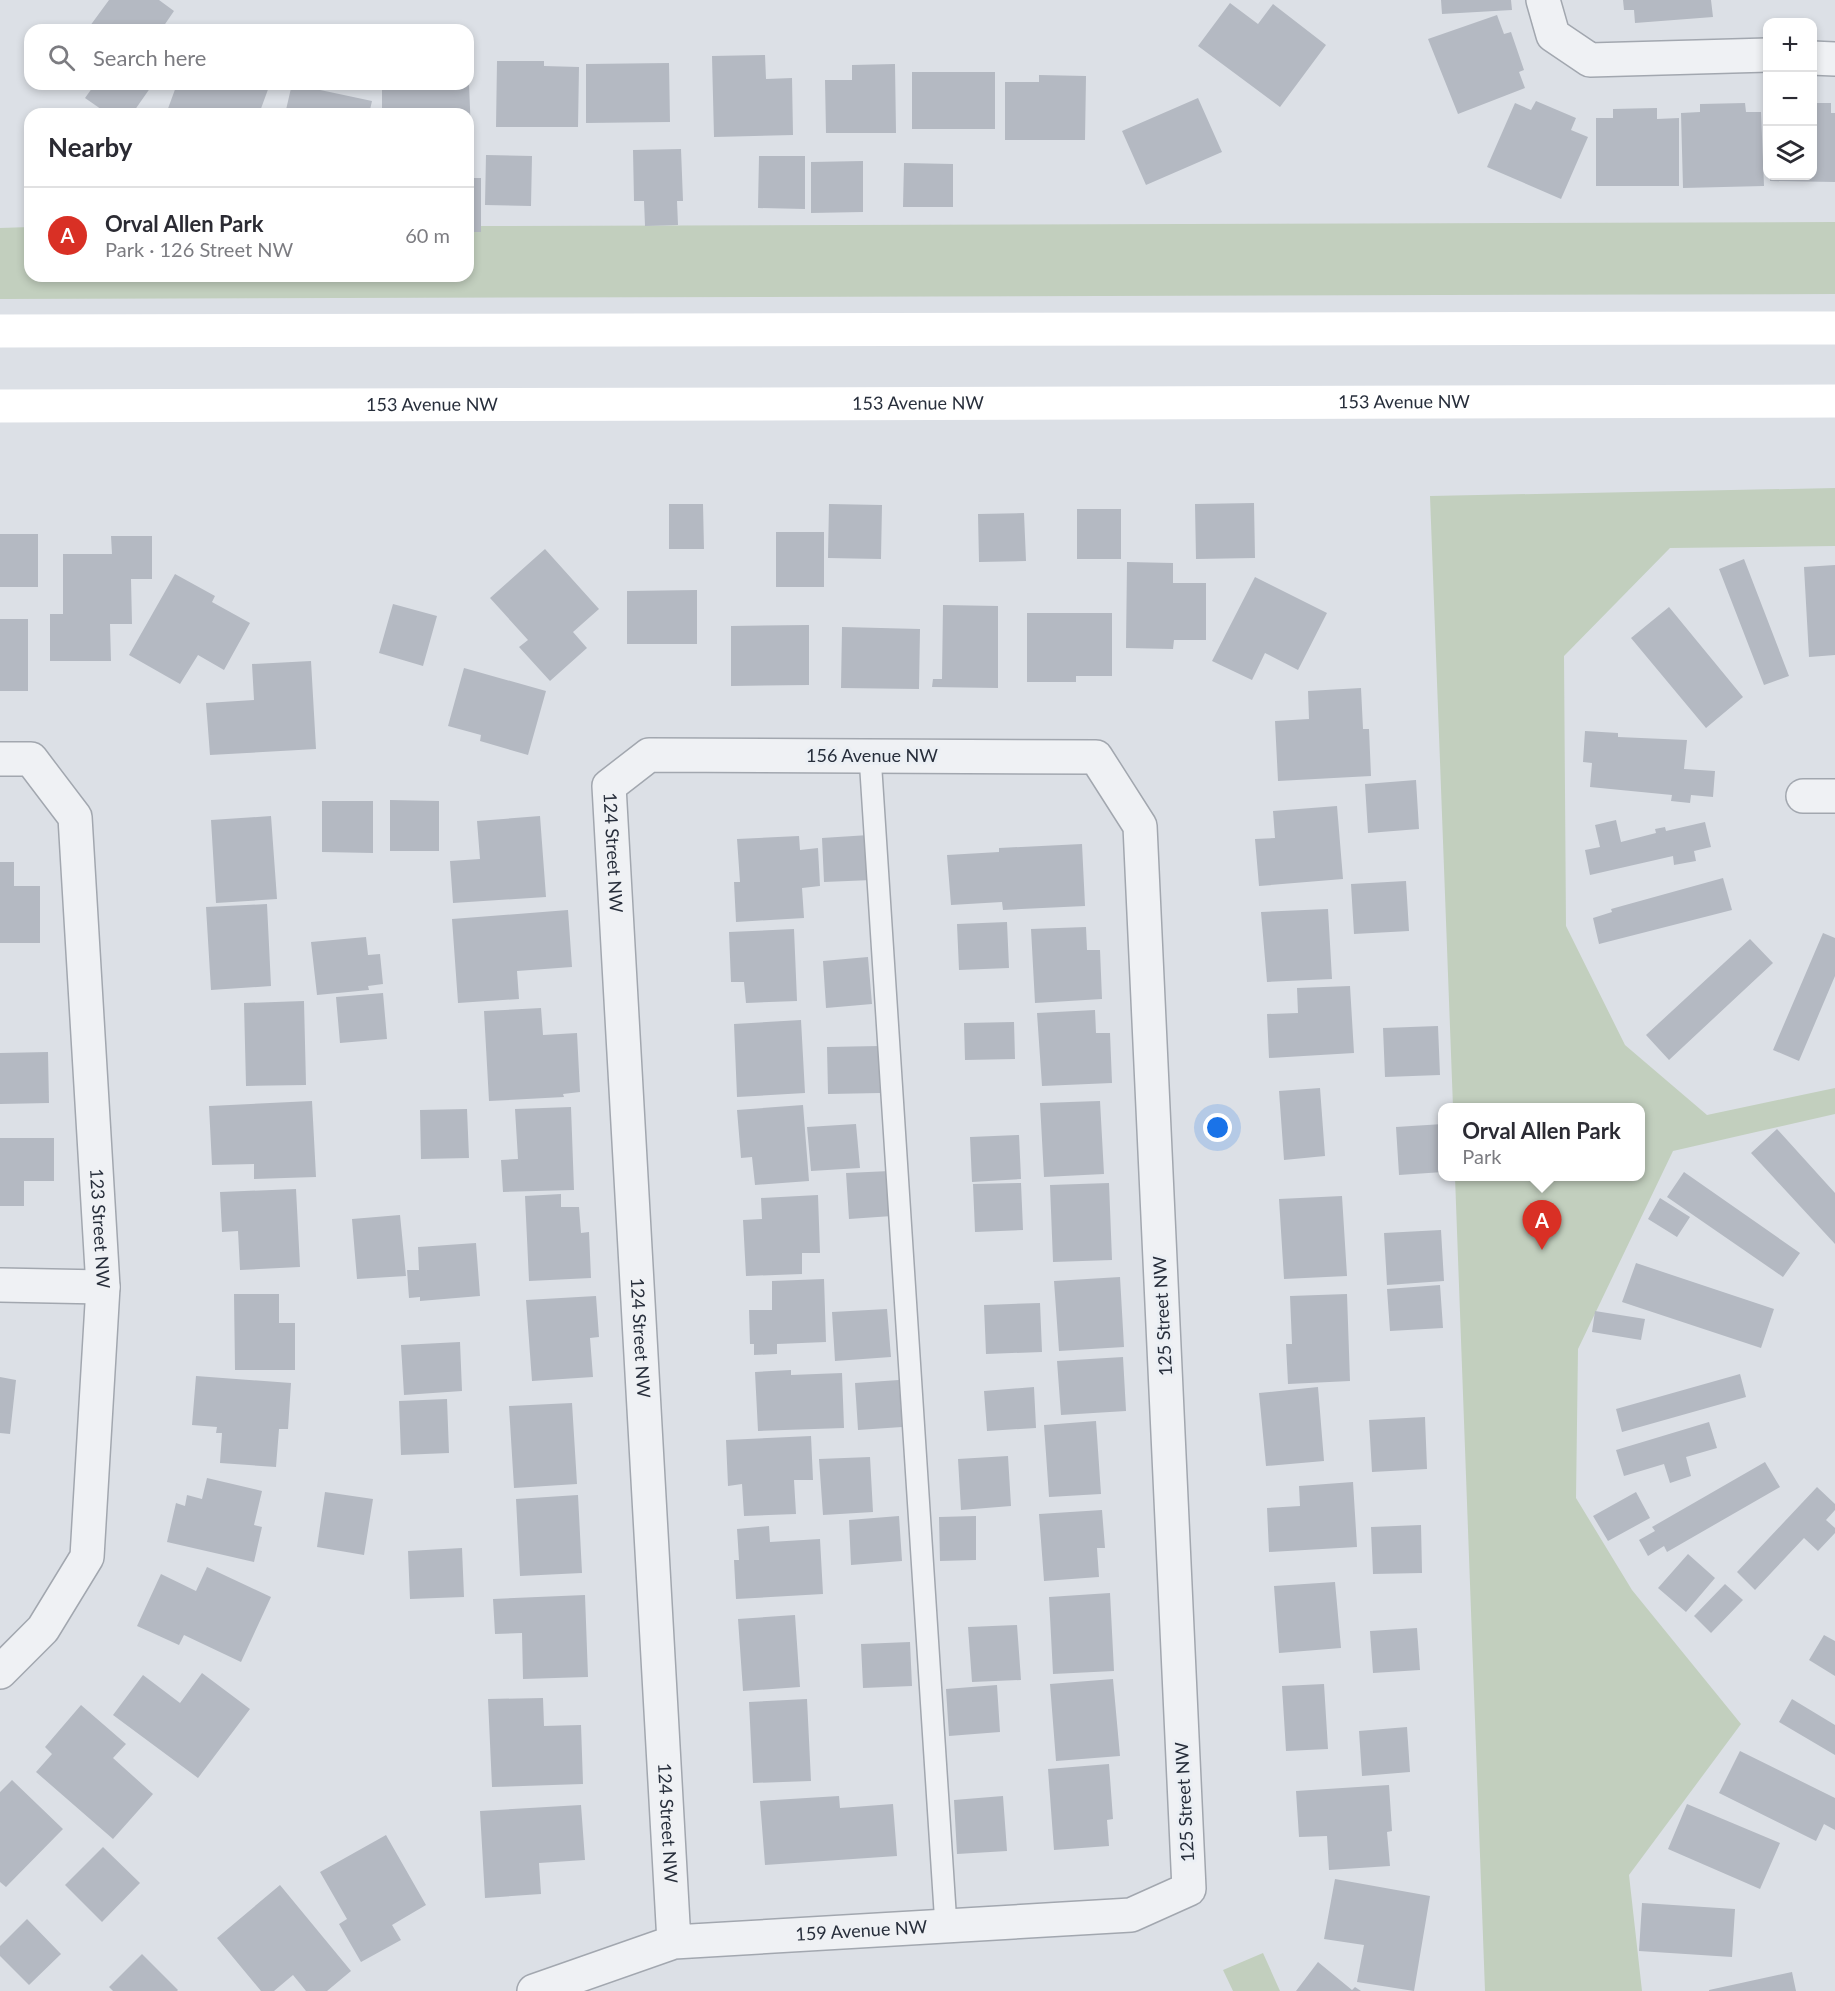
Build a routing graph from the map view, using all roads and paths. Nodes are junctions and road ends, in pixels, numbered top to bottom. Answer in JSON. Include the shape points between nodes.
{"nodes":[{"id":1,"x":1543,"y":0,"type":"edge"},
{"id":2,"x":1763,"y":55,"type":"edge"},
{"id":3,"x":1817,"y":58,"type":"edge"},
{"id":4,"x":1835,"y":59,"type":"edge"},
{"id":5,"x":1835,"y":328,"type":"edge"},
{"id":6,"x":0,"y":331,"type":"edge"},
{"id":7,"x":1835,"y":401,"type":"edge"},
{"id":8,"x":0,"y":406,"type":"edge"},
{"id":9,"x":649,"y":755,"type":"joint"},
{"id":10,"x":870,"y":756,"type":"junction"},
{"id":11,"x":1096,"y":757,"type":"joint"},
{"id":12,"x":0,"y":759,"type":"edge"},
{"id":13,"x":0,"y":1285,"type":"edge"},
{"id":14,"x":103,"y":1287,"type":"junction"},
{"id":15,"x":0,"y":1672,"type":"edge"},
{"id":16,"x":1189,"y":1888,"type":"joint"},
{"id":17,"x":946,"y":1926,"type":"junction"},
{"id":18,"x":674,"y":1942,"type":"junction"},
{"id":19,"x":534,"y":1991,"type":"edge"}],
"edges":[{"from":1,"to":2,"type":"street","via":[[1554,35],[1590,60]]},
{"from":3,"to":4,"type":"street"},
{"from":5,"to":6,"type":"main road"},
{"from":7,"to":8,"type":"main road","name":"153 Avenue NW"},
{"from":9,"to":10,"type":"street","name":"156 Avenue NW"},
{"from":9,"to":18,"type":"street","name":"124 Street NW","via":[[609,786]]},
{"from":10,"to":11,"type":"street","name":"156 Avenue NW"},
{"from":10,"to":17,"type":"lane"},
{"from":11,"to":16,"type":"street","name":"125 Street NW","via":[[1140,826]]},
{"from":12,"to":14,"type":"street","name":"123 Street NW","via":[[31,759],[75,817]]},
{"from":13,"to":14,"type":"street"},
{"from":14,"to":15,"type":"street","name":"123 Street NW","via":[[87,1557],[44,1629]]},
{"from":16,"to":17,"type":"street","name":"159 Avenue NW","via":[[1131,1915]]},
{"from":17,"to":18,"type":"street","name":"159 Avenue NW"},
{"from":18,"to":19,"type":"street","name":"159 Avenue NW"}]}
